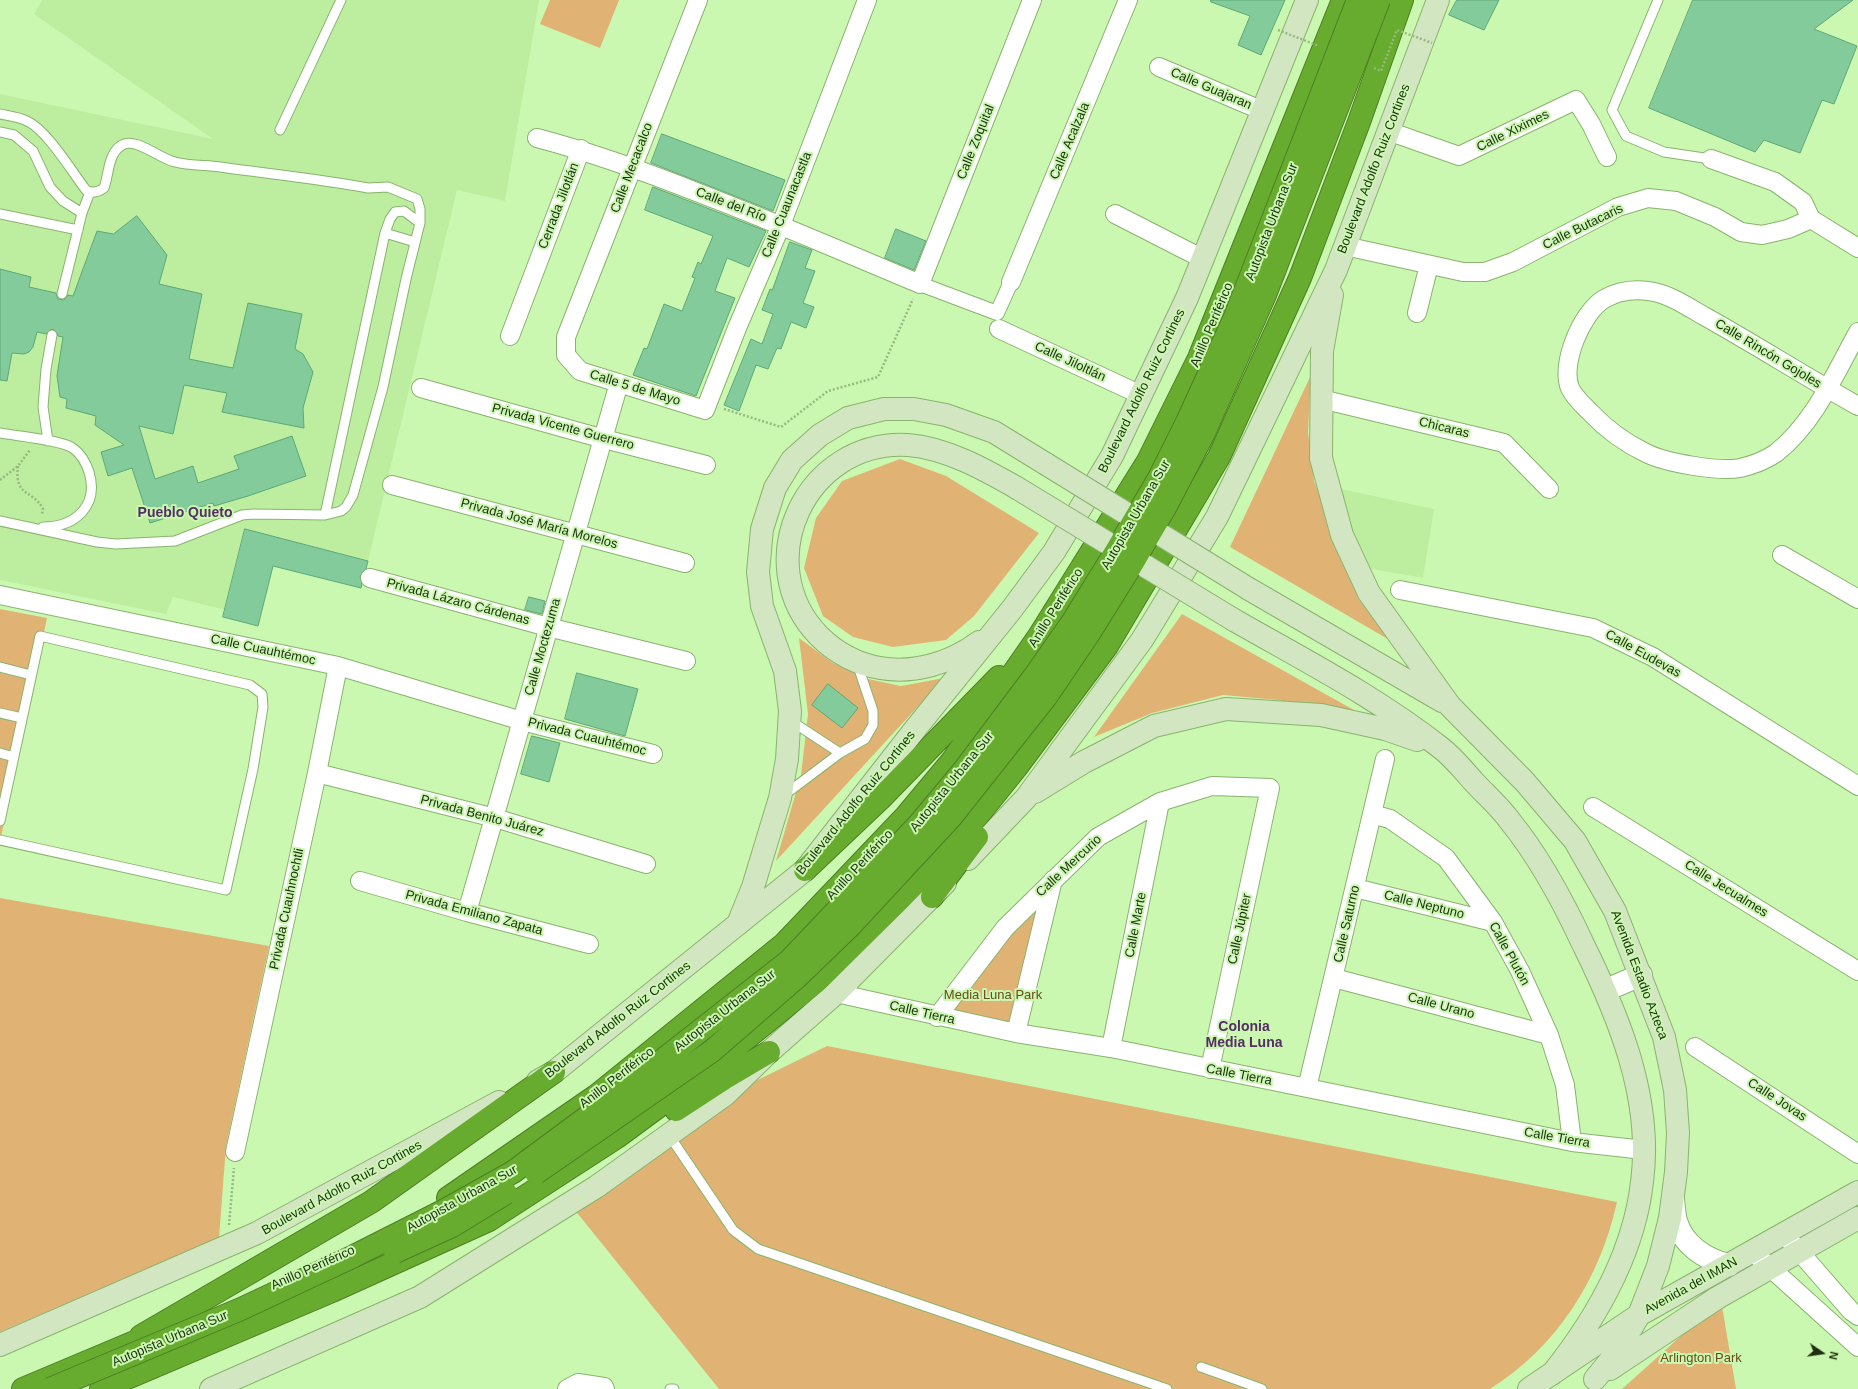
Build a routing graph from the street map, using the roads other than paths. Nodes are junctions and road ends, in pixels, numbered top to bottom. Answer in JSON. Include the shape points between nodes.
{"nodes":[{"id":1,"x":341,"y":0,"type":"edge"},
{"id":2,"x":698,"y":0,"type":"edge"},
{"id":3,"x":867,"y":0,"type":"edge"},
{"id":4,"x":1032,"y":0,"type":"edge"},
{"id":5,"x":1128,"y":0,"type":"edge"},
{"id":6,"x":1307,"y":0,"type":"edge"},
{"id":7,"x":1343,"y":0,"type":"edge"},
{"id":8,"x":1358,"y":0,"type":"edge"},
{"id":9,"x":1379,"y":0,"type":"edge"},
{"id":10,"x":1402,"y":0,"type":"edge"},
{"id":11,"x":1438,"y":0,"type":"edge"},
{"id":12,"x":1658,"y":0,"type":"edge"},
{"id":13,"x":1159,"y":67,"type":"dead end"},
{"id":14,"x":1263,"y":111,"type":"junction"},
{"id":15,"x":0,"y":114,"type":"edge"},
{"id":16,"x":280,"y":130,"type":"dead end"},
{"id":17,"x":1388,"y":131,"type":"junction"},
{"id":18,"x":0,"y":132,"type":"edge"},
{"id":19,"x":537,"y":138,"type":"dead end"},
{"id":20,"x":581,"y":149,"type":"junction"},
{"id":21,"x":1608,"y":157,"type":"dead end"},
{"id":22,"x":1711,"y":159,"type":"joint"},
{"id":23,"x":632,"y":167,"type":"junction"},
{"id":24,"x":90,"y":192,"type":"junction"},
{"id":25,"x":82,"y":213,"type":"junction"},
{"id":26,"x":0,"y":214,"type":"edge"},
{"id":27,"x":1115,"y":214,"type":"dead end"},
{"id":28,"x":1811,"y":219,"type":"junction"},
{"id":29,"x":420,"y":223,"type":"junction"},
{"id":30,"x":781,"y":225,"type":"junction"},
{"id":31,"x":78,"y":230,"type":"junction"},
{"id":32,"x":385,"y":233,"type":"junction"},
{"id":33,"x":415,"y":242,"type":"junction"},
{"id":34,"x":1345,"y":246,"type":"junction"},
{"id":35,"x":1858,"y":248,"type":"edge"},
{"id":36,"x":1203,"y":259,"type":"junction"},
{"id":37,"x":1429,"y":265,"type":"junction"},
{"id":38,"x":1336,"y":270,"type":"junction"},
{"id":39,"x":1011,"y":282,"type":"joint"},
{"id":40,"x":920,"y":284,"type":"junction"},
{"id":41,"x":62,"y":294,"type":"dead end"},
{"id":42,"x":1417,"y":313,"type":"dead end"},
{"id":43,"x":999,"y":329,"type":"dead end"},
{"id":44,"x":1858,"y":332,"type":"edge"},
{"id":45,"x":52,"y":335,"type":"dead end"},
{"id":46,"x":510,"y":336,"type":"dead end"},
{"id":47,"x":566,"y":337,"type":"joint"},
{"id":48,"x":619,"y":383,"type":"junction"},
{"id":49,"x":421,"y":388,"type":"dead end"},
{"id":50,"x":1826,"y":388,"type":"junction"},
{"id":51,"x":1141,"y":395,"type":"junction"},
{"id":52,"x":1321,"y":399,"type":"junction"},
{"id":53,"x":1858,"y":406,"type":"edge"},
{"id":54,"x":706,"y":407,"type":"joint"},
{"id":55,"x":0,"y":433,"type":"edge"},
{"id":56,"x":604,"y":439,"type":"junction"},
{"id":57,"x":46,"y":441,"type":"junction"},
{"id":58,"x":706,"y":465,"type":"dead end"},
{"id":59,"x":392,"y":485,"type":"dead end"},
{"id":60,"x":1549,"y":489,"type":"dead end"},
{"id":61,"x":325,"y":515,"type":"junction"},
{"id":62,"x":0,"y":521,"type":"edge"},
{"id":63,"x":37,"y":527,"type":"junction"},
{"id":64,"x":576,"y":534,"type":"junction"},
{"id":65,"x":1782,"y":555,"type":"dead end"},
{"id":66,"x":685,"y":563,"type":"dead end"},
{"id":67,"x":370,"y":578,"type":"dead end"},
{"id":68,"x":1400,"y":590,"type":"dead end"},
{"id":69,"x":0,"y":595,"type":"edge"},
{"id":70,"x":1858,"y":599,"type":"edge"},
{"id":71,"x":1012,"y":609,"type":"junction"},
{"id":72,"x":548,"y":627,"type":"junction"},
{"id":73,"x":1039,"y":636,"type":"junction"},
{"id":74,"x":1107,"y":646,"type":"junction"},
{"id":75,"x":686,"y":662,"type":"dead end"},
{"id":76,"x":856,"y":662,"type":"junction"},
{"id":77,"x":338,"y":666,"type":"junction"},
{"id":78,"x":0,"y":667,"type":"edge"},
{"id":79,"x":31,"y":675,"type":"junction"},
{"id":80,"x":1450,"y":706,"type":"junction"},
{"id":81,"x":0,"y":713,"type":"edge"},
{"id":82,"x":22,"y":718,"type":"junction"},
{"id":83,"x":789,"y":720,"type":"junction"},
{"id":84,"x":522,"y":721,"type":"junction"},
{"id":85,"x":1443,"y":749,"type":"junction"},
{"id":86,"x":840,"y":753,"type":"junction"},
{"id":87,"x":0,"y":754,"type":"edge"},
{"id":88,"x":653,"y":754,"type":"dead end"},
{"id":89,"x":14,"y":757,"type":"junction"},
{"id":90,"x":1385,"y":759,"type":"dead end"},
{"id":91,"x":317,"y":773,"type":"junction"},
{"id":92,"x":1858,"y":786,"type":"edge"},
{"id":93,"x":1270,"y":788,"type":"joint"},
{"id":94,"x":2,"y":798,"type":"edge"},
{"id":95,"x":780,"y":798,"type":"junction"},
{"id":96,"x":1026,"y":798,"type":"junction"},
{"id":97,"x":1160,"y":802,"type":"junction"},
{"id":98,"x":1593,"y":807,"type":"dead end"},
{"id":99,"x":1372,"y":814,"type":"junction"},
{"id":100,"x":495,"y":818,"type":"junction"},
{"id":101,"x":0,"y":821,"type":"edge"},
{"id":102,"x":0,"y":840,"type":"edge"},
{"id":103,"x":646,"y":864,"type":"dead end"},
{"id":104,"x":806,"y":870,"type":"junction"},
{"id":105,"x":1053,"y":880,"type":"junction"},
{"id":106,"x":360,"y":881,"type":"dead end"},
{"id":107,"x":1355,"y":888,"type":"junction"},
{"id":108,"x":932,"y":897,"type":"junction"},
{"id":109,"x":467,"y":912,"type":"junction"},
{"id":110,"x":1493,"y":922,"type":"junction"},
{"id":111,"x":738,"y":926,"type":"junction"},
{"id":112,"x":589,"y":944,"type":"dead end"},
{"id":113,"x":1858,"y":971,"type":"edge"},
{"id":114,"x":1641,"y":975,"type":"junction"},
{"id":115,"x":1334,"y":978,"type":"junction"},
{"id":116,"x":1606,"y":990,"type":"junction"},
{"id":117,"x":836,"y":993,"type":"junction"},
{"id":118,"x":937,"y":1017,"type":"junction"},
{"id":119,"x":1016,"y":1033,"type":"junction"},
{"id":120,"x":1548,"y":1035,"type":"junction"},
{"id":121,"x":1695,"y":1047,"type":"dead end"},
{"id":122,"x":1111,"y":1048,"type":"junction"},
{"id":123,"x":769,"y":1052,"type":"junction"},
{"id":124,"x":1210,"y":1070,"type":"junction"},
{"id":125,"x":554,"y":1072,"type":"junction"},
{"id":126,"x":1307,"y":1088,"type":"junction"},
{"id":127,"x":669,"y":1135,"type":"junction"},
{"id":128,"x":1572,"y":1142,"type":"junction"},
{"id":129,"x":1644,"y":1150,"type":"junction"},
{"id":130,"x":235,"y":1152,"type":"road end"},
{"id":131,"x":1858,"y":1154,"type":"edge"},
{"id":132,"x":1858,"y":1192,"type":"edge"},
{"id":133,"x":1673,"y":1199,"type":"junction"},
{"id":134,"x":1858,"y":1218,"type":"edge"},
{"id":135,"x":489,"y":1220,"type":"junction"},
{"id":136,"x":1784,"y":1234,"type":"junction"},
{"id":137,"x":1799,"y":1251,"type":"junction"},
{"id":138,"x":1753,"y":1252,"type":"junction"},
{"id":139,"x":1729,"y":1265,"type":"junction"},
{"id":140,"x":1770,"y":1267,"type":"junction"},
{"id":141,"x":1855,"y":1313,"type":"edge"},
{"id":142,"x":1639,"y":1315,"type":"junction"},
{"id":143,"x":1837,"y":1327,"type":"junction"},
{"id":144,"x":0,"y":1345,"type":"edge"},
{"id":145,"x":124,"y":1346,"type":"junction"},
{"id":146,"x":1858,"y":1347,"type":"edge"},
{"id":147,"x":1201,"y":1367,"type":"dead end"},
{"id":148,"x":1552,"y":1374,"type":"junction"},
{"id":149,"x":1590,"y":1384,"type":"edge"},
{"id":150,"x":23,"y":1389,"type":"edge"},
{"id":151,"x":50,"y":1389,"type":"edge"},
{"id":152,"x":85,"y":1389,"type":"edge"},
{"id":153,"x":101,"y":1389,"type":"edge"},
{"id":154,"x":211,"y":1389,"type":"edge"},
{"id":155,"x":567,"y":1389,"type":"edge"},
{"id":156,"x":605,"y":1389,"type":"edge"},
{"id":157,"x":670,"y":1389,"type":"edge"},
{"id":158,"x":674,"y":1389,"type":"edge"},
{"id":159,"x":1166,"y":1389,"type":"edge"},
{"id":160,"x":1262,"y":1389,"type":"edge"},
{"id":161,"x":1529,"y":1389,"type":"edge"}],
"edges":[{"from":1,"to":16,"type":"lane"},
{"from":2,"to":23,"type":"street","name":"Calle Mecacalco"},
{"from":3,"to":30,"type":"street","name":"Calle Cuaunacastla"},
{"from":4,"to":40,"type":"street","name":"Calle Zoquital"},
{"from":5,"to":39,"type":"street","name":"Calle Acalzala"},
{"from":6,"to":14,"type":"main road","name":"Boulevard Adolfo Ruiz Cortines"},
{"from":7,"to":73,"type":"highway","name":"Anillo Periférico","via":[[1199,358],[1148,462]]},
{"from":8,"to":151,"type":"highway","name":"Autopista Urbana Sur","bridge":true,"via":[[1235,317],[1188,422],[1159,478],[1111,559],[1036,674],[919,824],[789,961],[636,1081],[513,1172],[447,1210],[241,1309]]},
{"from":9,"to":152,"type":"highway","name":"Autopista Urbana Sur","bridge":true,"via":[[1246,339],[1204,435],[1166,506],[1090,632],[1046,697],[957,810],[897,877],[822,954],[712,1051],[512,1189],[452,1226],[240,1323]]},
{"from":10,"to":74,"type":"highway","via":[[1300,278],[1219,457]]},
{"from":11,"to":17,"type":"main road","name":"Boulevard Adolfo Ruiz Cortines"},
{"from":12,"to":22,"type":"lane","via":[[1612,110],[1626,136],[1664,152]]},
{"from":13,"to":14,"type":"street","name":"Calle Guajaran"},
{"from":14,"to":36,"type":"main road","name":"Boulevard Adolfo Ruiz Cortines"},
{"from":15,"to":24,"type":"lane","via":[[24,119],[38,129]]},
{"from":17,"to":21,"type":"street","name":"Calle Xiximes","via":[[1459,156],[1576,100]]},
{"from":17,"to":34,"type":"main road","name":"Boulevard Adolfo Ruiz Cortines"},
{"from":18,"to":25,"type":"lane","via":[[14,135],[33,151],[50,187],[63,201]]},
{"from":19,"to":20,"type":"street","name":"Calle del Río"},
{"from":20,"to":23,"type":"street","name":"Calle del Río"},
{"from":20,"to":46,"type":"street","name":"Cerrada Jilotlán"},
{"from":22,"to":28,"type":"street","via":[[1775,182],[1803,202]]},
{"from":23,"to":30,"type":"street","name":"Calle del Río"},
{"from":23,"to":47,"type":"street","name":"Calle Mecacalco"},
{"from":24,"to":25,"type":"lane"},
{"from":24,"to":29,"type":"lane","via":[[98,192],[104,188],[112,154],[122,145],[134,143],[164,159],[187,165],[216,166],[368,188],[388,187],[417,199]]},
{"from":25,"to":31,"type":"lane"},
{"from":26,"to":31,"type":"lane"},
{"from":27,"to":36,"type":"street"},
{"from":28,"to":35,"type":"street"},
{"from":28,"to":37,"type":"street","name":"Calle Butacaris","via":[[1788,229],[1762,235],[1741,232],[1715,217],[1676,201],[1648,198],[1618,207],[1513,262],[1485,272],[1463,272]]},
{"from":29,"to":32,"type":"lane","via":[[404,212],[395,212]]},
{"from":29,"to":33,"type":"lane"},
{"from":30,"to":40,"type":"street","name":"Calle del Río"},
{"from":30,"to":54,"type":"street","name":"Calle Cuaunacastla"},
{"from":31,"to":41,"type":"lane"},
{"from":32,"to":33,"type":"lane"},
{"from":32,"to":61,"type":"lane"},
{"from":33,"to":61,"type":"lane","via":[[383,387],[357,486],[346,507]]},
{"from":34,"to":37,"type":"street","name":"Calle Butacaris"},
{"from":34,"to":38,"type":"main road","name":"Boulevard Adolfo Ruiz Cortines"},
{"from":36,"to":51,"type":"main road","name":"Boulevard Adolfo Ruiz Cortines"},
{"from":37,"to":42,"type":"street"},
{"from":38,"to":52,"type":"main road","via":[[1322,352]]},
{"from":38,"to":96,"type":"main road","name":"Boulevard Adolfo Ruiz Cortines","via":[[1217,518],[1142,640]]},
{"from":39,"to":40,"type":"street","via":[[996,313]]},
{"from":43,"to":51,"type":"street","name":"Calle Jiloltlán"},
{"from":44,"to":50,"type":"street","name":"Calle Rincón Gojoles"},
{"from":45,"to":57,"type":"lane","via":[[43,407]]},
{"from":47,"to":48,"type":"street","name":"Calle 5 de Mayo","via":[[566,355],[580,371]]},
{"from":48,"to":54,"type":"street","name":"Calle 5 de Mayo"},
{"from":48,"to":56,"type":"street","name":"Calle Moctezuma"},
{"from":49,"to":56,"type":"street","name":"Privada Vicente Guerrero"},
{"from":50,"to":50,"type":"street","name":"Calle Rincón Gojoles","via":[[1719,324],[1674,300],[1650,291],[1626,290],[1603,299],[1584,319],[1573,344],[1568,369],[1570,388],[1581,403],[1597,420],[1623,440],[1648,454],[1681,463],[1710,467],[1739,468],[1755,464],[1774,454],[1811,416]]},
{"from":50,"to":53,"type":"street"},
{"from":51,"to":71,"type":"main road","name":"Boulevard Adolfo Ruiz Cortines","via":[[1112,456],[1054,552]]},
{"from":52,"to":60,"type":"street","name":"Chicaras","via":[[1504,443]]},
{"from":52,"to":80,"type":"main road","via":[[1321,458],[1342,535],[1368,593]]},
{"from":55,"to":57,"type":"lane"},
{"from":56,"to":58,"type":"street","name":"Privada Vicente Guerrero"},
{"from":56,"to":64,"type":"street","name":"Calle Moctezuma"},
{"from":57,"to":63,"type":"lane","via":[[67,444],[81,455],[90,475],[91,495],[88,505],[76,517],[57,525]]},
{"from":59,"to":64,"type":"street","name":"Privada José María Morelos"},
{"from":61,"to":63,"type":"lane","via":[[242,515],[175,541],[116,544],[97,542]]},
{"from":62,"to":63,"type":"lane"},
{"from":64,"to":66,"type":"street","name":"Privada José María Morelos"},
{"from":64,"to":72,"type":"street","name":"Calle Moctezuma"},
{"from":65,"to":70,"type":"street"},
{"from":67,"to":72,"type":"street","name":"Privada Lázaro Cárdenas"},
{"from":68,"to":92,"type":"street","name":"Calle Eudevas","via":[[1594,628],[1653,658]]},
{"from":69,"to":77,"type":"street","name":"Calle Cuauhtémoc"},
{"from":71,"to":76,"type":"main road","via":[[1001,623],[974,646],[942,662],[908,670],[890,670]]},
{"from":71,"to":104,"type":"main road","name":"Boulevard Adolfo Ruiz Cortines"},
{"from":72,"to":75,"type":"street","name":"Privada Lázaro Cárdenas"},
{"from":72,"to":84,"type":"street","name":"Calle Moctezuma"},
{"from":73,"to":104,"type":"highway","via":[[880,799]]},
{"from":73,"to":145,"type":"highway","name":"Anillo Periférico","via":[[952,761],[906,816],[841,885],[784,944],[596,1096],[457,1193],[340,1259]]},
{"from":74,"to":108,"type":"highway","via":[[1061,725]]},
{"from":74,"to":135,"type":"highway","via":[[980,814],[897,902],[816,982],[701,1075],[638,1122]]},
{"from":76,"to":85,"type":"main road","bridge":true,"via":[[826,644],[814,631],[796,601],[790,584],[790,532],[804,499],[831,469],[856,454],[873,448],[908,445],[949,455],[1017,488],[1234,620],[1384,707]]},
{"from":76,"to":86,"type":"lane","via":[[873,711],[873,725],[865,739]]},
{"from":77,"to":84,"type":"street","name":"Calle Cuauhtémoc"},
{"from":77,"to":91,"type":"street","name":"Privada Cuauhnochtli"},
{"from":78,"to":79,"type":"lane"},
{"from":79,"to":82,"type":"lane"},
{"from":79,"to":102,"type":"lane","via":[[40,636],[250,685],[262,694],[263,707],[253,769],[226,890]]},
{"from":80,"to":83,"type":"main road","bridge":true,"via":[[1249,589],[994,432],[946,415],[914,409],[884,409],[848,418],[820,434],[792,460],[775,488],[762,529],[758,572],[762,606],[785,671]]},
{"from":80,"to":114,"type":"main road","name":"Avenida Estadio Azteca","via":[[1525,782],[1575,841],[1615,911]]},
{"from":81,"to":82,"type":"lane"},
{"from":82,"to":89,"type":"lane"},
{"from":83,"to":86,"type":"lane"},
{"from":83,"to":95,"type":"main road","via":[[787,759]]},
{"from":84,"to":88,"type":"street","name":"Privada Cuauhtémoc"},
{"from":84,"to":100,"type":"street","name":"Calle Moctezuma"},
{"from":85,"to":96,"type":"main road","via":[[1385,728],[1321,715],[1226,708],[1154,726],[1084,762]]},
{"from":85,"to":116,"type":"main road","via":[[1511,821],[1554,884]]},
{"from":86,"to":95,"type":"lane"},
{"from":87,"to":89,"type":"lane"},
{"from":89,"to":94,"type":"lane"},
{"from":90,"to":99,"type":"street","name":"Calle Saturno"},
{"from":91,"to":100,"type":"street","name":"Privada Benito Juárez"},
{"from":91,"to":130,"type":"street","name":"Privada Cuauhnochtli"},
{"from":93,"to":97,"type":"street","name":"Calle Mercurio","via":[[1212,786]]},
{"from":93,"to":124,"type":"street","name":"Calle Júpiter"},
{"from":94,"to":101,"type":"lane"},
{"from":95,"to":111,"type":"main road","via":[[753,887]]},
{"from":96,"to":108,"type":"main road","name":"Boulevard Adolfo Ruiz Cortines"},
{"from":97,"to":105,"type":"street","name":"Calle Mercurio","via":[[1098,836]]},
{"from":97,"to":122,"type":"street","name":"Calle Marte"},
{"from":98,"to":113,"type":"street","name":"Calle Jecualmes"},
{"from":99,"to":107,"type":"street","name":"Calle Saturno"},
{"from":99,"to":110,"type":"street","name":"Calle Plutón","via":[[1390,819],[1446,858]]},
{"from":100,"to":103,"type":"street","name":"Privada Benito Juárez"},
{"from":100,"to":109,"type":"street","name":"Calle Moctezuma"},
{"from":104,"to":111,"type":"main road","name":"Boulevard Adolfo Ruiz Cortines"},
{"from":105,"to":118,"type":"street","name":"Calle Mercurio","via":[[1005,928]]},
{"from":105,"to":119,"type":"street"},
{"from":106,"to":109,"type":"street","name":"Privada Emiliano Zapata"},
{"from":107,"to":110,"type":"street","name":"Calle Neptuno"},
{"from":107,"to":115,"type":"street","name":"Calle Saturno"},
{"from":108,"to":117,"type":"main road","name":"Boulevard Adolfo Ruiz Cortines"},
{"from":109,"to":112,"type":"street","name":"Privada Emiliano Zapata"},
{"from":110,"to":120,"type":"street","name":"Calle Plutón","via":[[1520,971]]},
{"from":111,"to":125,"type":"main road","name":"Boulevard Adolfo Ruiz Cortines"},
{"from":114,"to":116,"type":"street"},
{"from":114,"to":133,"type":"main road","name":"Avenida Estadio Azteca","via":[[1664,1037],[1674,1090],[1678,1145]]},
{"from":115,"to":120,"type":"street","name":"Calle Urano"},
{"from":115,"to":126,"type":"street","name":"Calle Saturno"},
{"from":116,"to":129,"type":"main road","via":[[1637,1089],[1644,1125]]},
{"from":117,"to":118,"type":"street","name":"Calle Tierra"},
{"from":117,"to":123,"type":"main road","name":"Boulevard Adolfo Ruiz Cortines"},
{"from":118,"to":119,"type":"street","name":"Calle Tierra"},
{"from":119,"to":122,"type":"street","name":"Calle Tierra"},
{"from":120,"to":128,"type":"street","name":"Calle Plutón","via":[[1565,1085]]},
{"from":121,"to":131,"type":"street","name":"Calle Jovas"},
{"from":122,"to":124,"type":"street","name":"Calle Tierra"},
{"from":123,"to":127,"type":"main road","name":"Boulevard Adolfo Ruiz Cortines","via":[[726,1094]]},
{"from":123,"to":135,"type":"highway","via":[[724,1078],[647,1130],[574,1169]]},
{"from":124,"to":126,"type":"street","name":"Calle Tierra"},
{"from":125,"to":144,"type":"main road","name":"Boulevard Adolfo Ruiz Cortines","via":[[258,1233]]},
{"from":125,"to":145,"type":"highway","via":[[371,1202]]},
{"from":126,"to":128,"type":"street","name":"Calle Tierra"},
{"from":127,"to":154,"type":"main road","name":"Boulevard Adolfo Ruiz Cortines","via":[[596,1187],[420,1297]]},
{"from":127,"to":159,"type":"lane","via":[[733,1230],[758,1250]]},
{"from":128,"to":129,"type":"street","name":"Calle Tierra"},
{"from":129,"to":148,"type":"main road","via":[[1640,1194],[1623,1253],[1586,1327]]},
{"from":132,"to":136,"type":"main road","name":"Avenida del IMAN"},
{"from":133,"to":139,"type":"street","via":[[1676,1221],[1687,1240],[1703,1255]]},
{"from":133,"to":142,"type":"main road","name":"Avenida Estadio Azteca","via":[[1658,1266]]},
{"from":134,"to":137,"type":"main road","name":"Avenida del IMAN"},
{"from":135,"to":153,"type":"highway","via":[[332,1291]]},
{"from":136,"to":137,"type":"street"},
{"from":136,"to":138,"type":"main road","name":"Avenida del IMAN"},
{"from":137,"to":140,"type":"main road","name":"Avenida del IMAN"},
{"from":137,"to":141,"type":"street"},
{"from":138,"to":139,"type":"main road","name":"Avenida del IMAN"},
{"from":138,"to":140,"type":"street"},
{"from":139,"to":142,"type":"main road","name":"Avenida del IMAN"},
{"from":140,"to":143,"type":"street"},
{"from":140,"to":149,"type":"main road","name":"Avenida del IMAN","via":[[1717,1298]]},
{"from":141,"to":143,"type":"street"},
{"from":142,"to":148,"type":"main road","name":"Avenida del IMAN"},
{"from":142,"to":149,"type":"main road","name":"Avenida Estadio Azteca","via":[[1618,1351]]},
{"from":143,"to":146,"type":"street"},
{"from":145,"to":150,"type":"highway","name":"Anillo Periférico"},
{"from":147,"to":160,"type":"lane"},
{"from":148,"to":161,"type":"main road","name":"Avenida del IMAN"},
{"from":155,"to":156,"type":"street","via":[[578,1383]]},
{"from":157,"to":158,"type":"lane"}]}
